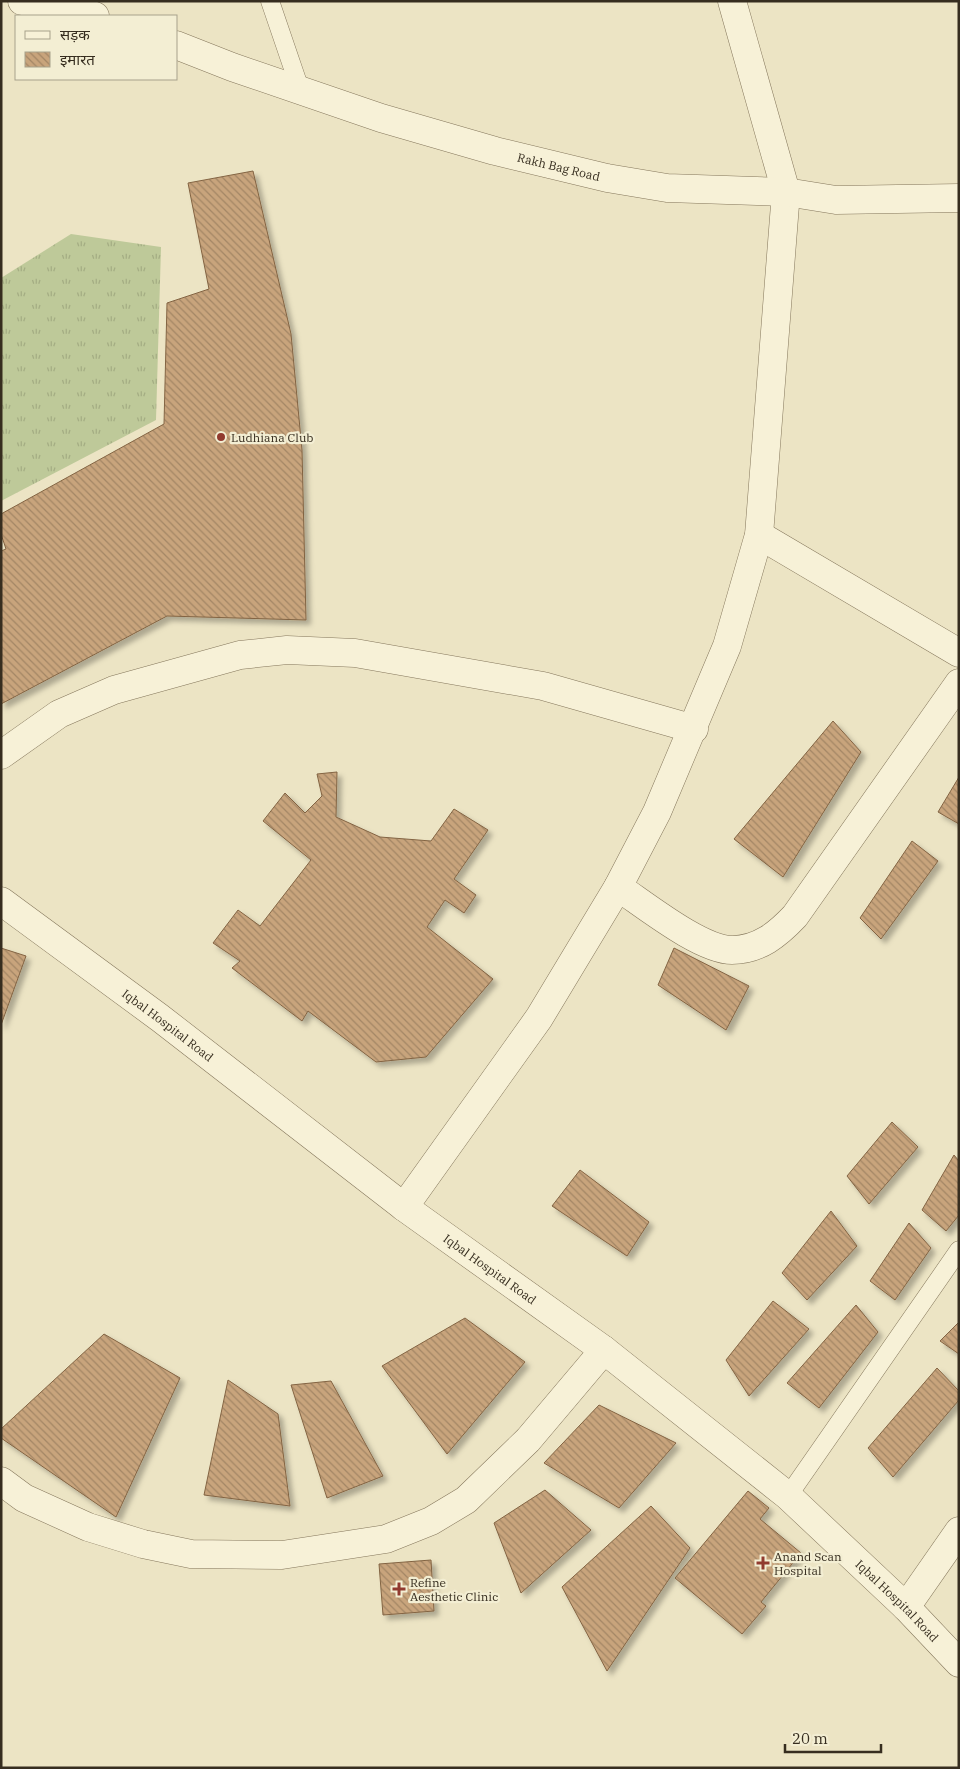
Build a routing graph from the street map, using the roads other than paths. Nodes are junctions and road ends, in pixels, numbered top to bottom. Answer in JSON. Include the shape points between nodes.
{"nodes":[{"id":1,"x":22,"y":1,"type":"edge"},
{"id":2,"x":270,"y":1,"type":"edge"},
{"id":3,"x":732,"y":1,"type":"edge"},
{"id":4,"x":92,"y":15,"type":"edge"},
{"id":5,"x":178,"y":46,"type":"edge"},
{"id":6,"x":300,"y":89,"type":"junction"},
{"id":7,"x":786,"y":192,"type":"junction"},
{"id":8,"x":959,"y":198,"type":"edge"},
{"id":9,"x":759,"y":535,"type":"junction"},
{"id":10,"x":959,"y":653,"type":"edge"},
{"id":11,"x":959,"y":683,"type":"edge"},
{"id":12,"x":694,"y":729,"type":"junction"},
{"id":13,"x":1,"y":755,"type":"edge"},
{"id":14,"x":618,"y":887,"type":"junction"},
{"id":15,"x":1,"y":902,"type":"edge"},
{"id":16,"x":404,"y":1207,"type":"junction"},
{"id":17,"x":959,"y":1250,"type":"edge"},
{"id":18,"x":604,"y":1350,"type":"junction"},
{"id":19,"x":1,"y":1482,"type":"edge"},
{"id":20,"x":788,"y":1496,"type":"junction"},
{"id":21,"x":959,"y":1531,"type":"edge"},
{"id":22,"x":906,"y":1607,"type":"junction"},
{"id":23,"x":959,"y":1663,"type":"edge"}],
"edges":[{"from":1,"to":4,"type":"street"},
{"from":2,"to":6,"type":"lane"},
{"from":3,"to":7,"type":"street"},
{"from":5,"to":6,"type":"street","name":"Rakh Bag Road"},
{"from":6,"to":7,"type":"street","name":"Rakh Bag Road","via":[[381,118],[495,151],[607,178],[667,188]]},
{"from":7,"to":8,"type":"street","name":"Rakh Bag Road","via":[[836,200]]},
{"from":7,"to":9,"type":"street"},
{"from":9,"to":10,"type":"street"},
{"from":9,"to":12,"type":"street","via":[[727,646]]},
{"from":11,"to":14,"type":"street","via":[[795,916],[768,940],[732,950],[714,945],[694,937]]},
{"from":12,"to":13,"type":"street","via":[[543,686],[354,653],[287,650],[240,655],[114,690],[59,714]]},
{"from":12,"to":14,"type":"street","via":[[657,812]]},
{"from":14,"to":16,"type":"street","via":[[538,1018]]},
{"from":15,"to":16,"type":"street","name":"Iqbal Hospital Road","via":[[160,1018]]},
{"from":16,"to":18,"type":"street","name":"Iqbal Hospital Road"},
{"from":17,"to":20,"type":"lane"},
{"from":18,"to":19,"type":"street","via":[[528,1440],[466,1500],[431,1521],[386,1539],[282,1555],[191,1554],[88,1527],[24,1498]]},
{"from":18,"to":20,"type":"street","name":"Iqbal Hospital Road"},
{"from":20,"to":22,"type":"street","name":"Iqbal Hospital Road"},
{"from":21,"to":22,"type":"street"},
{"from":22,"to":23,"type":"street","name":"Iqbal Hospital Road"}]}
